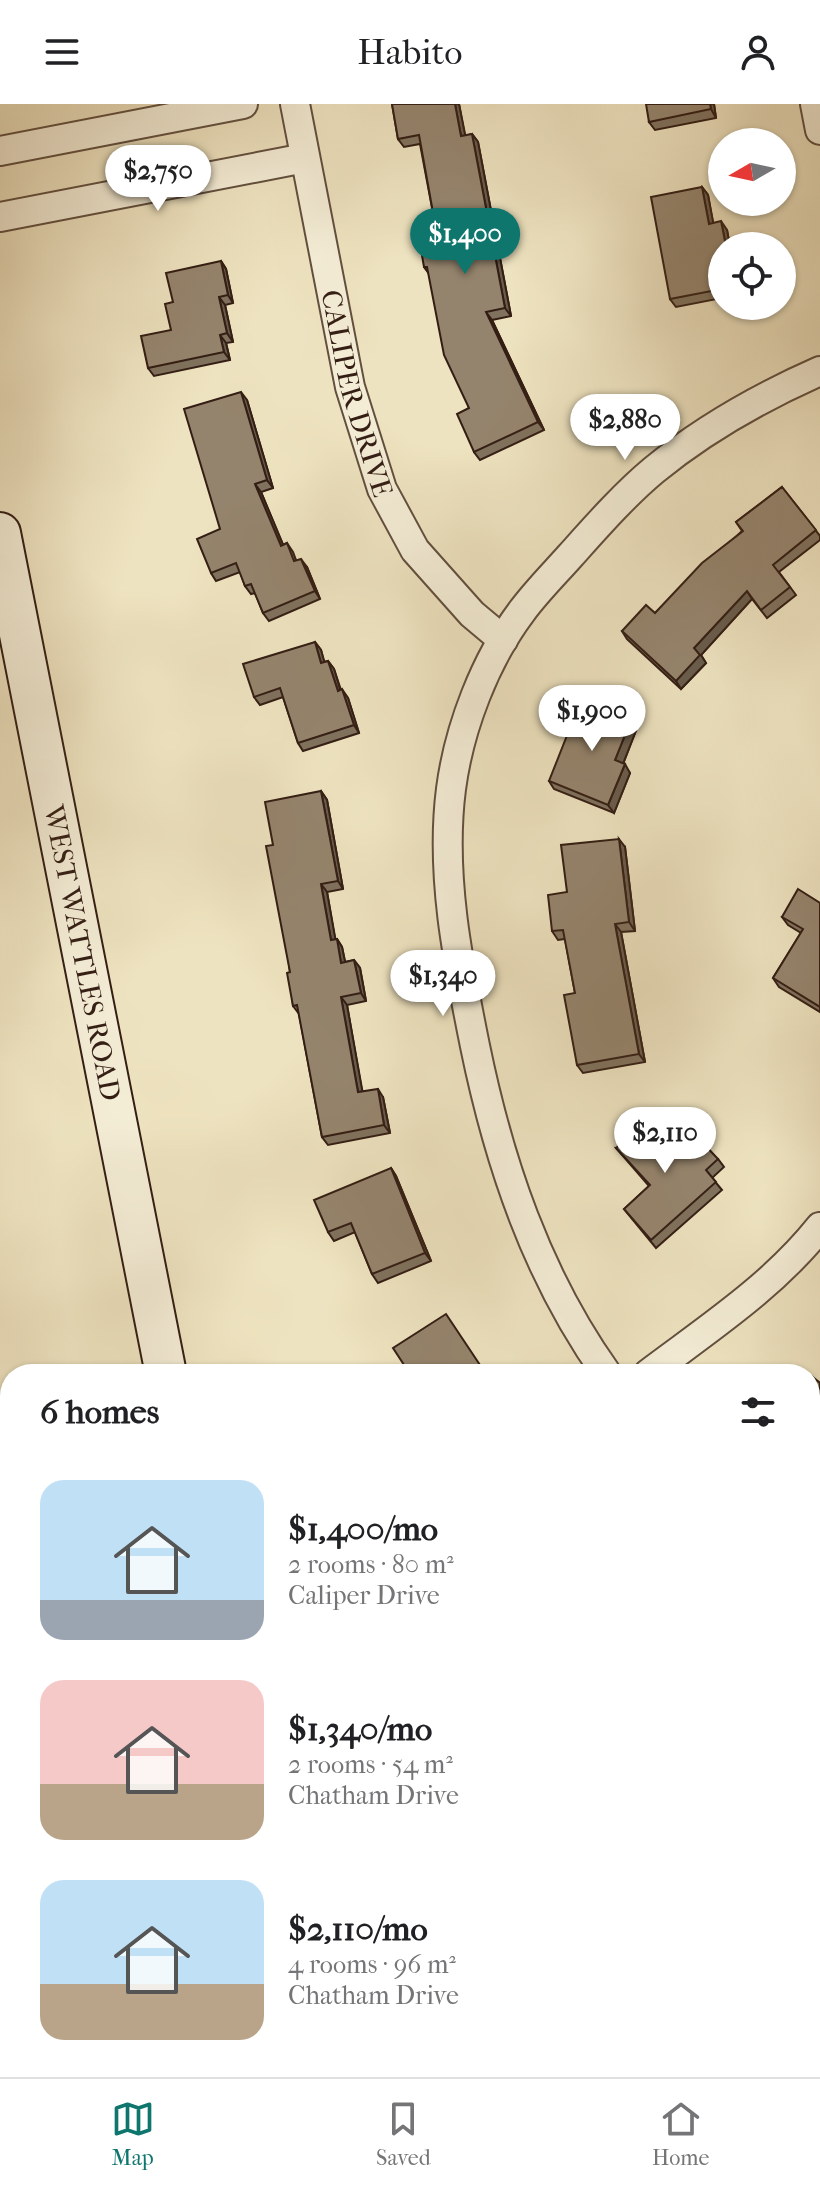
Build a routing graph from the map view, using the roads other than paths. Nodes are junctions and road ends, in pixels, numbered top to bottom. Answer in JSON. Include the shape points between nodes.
{"nodes":[{"id":1,"x":243,"y":104,"type":"edge"},
{"id":2,"x":295,"y":104,"type":"edge"},
{"id":3,"x":815,"y":104,"type":"edge"},
{"id":4,"x":820,"y":130,"type":"edge"},
{"id":5,"x":0,"y":151,"type":"edge"},
{"id":6,"x":305,"y":158,"type":"junction"},
{"id":7,"x":0,"y":217,"type":"edge"},
{"id":8,"x":820,"y":371,"type":"edge"},
{"id":9,"x":0,"y":533,"type":"edge"},
{"id":10,"x":5,"y":584,"type":"edge"},
{"id":11,"x":503,"y":640,"type":"junction"},
{"id":12,"x":820,"y":1227,"type":"edge"},
{"id":13,"x":164,"y":1364,"type":"edge"},
{"id":14,"x":600,"y":1364,"type":"edge"},
{"id":15,"x":662,"y":1364,"type":"edge"}],
"edges":[{"from":1,"to":5,"type":"street"},
{"from":2,"to":6,"type":"street","name":"CALIPER DRIVE"},
{"from":3,"to":4,"type":"street"},
{"from":6,"to":7,"type":"street"},
{"from":6,"to":11,"type":"street","name":"CALIPER DRIVE","via":[[350,387],[382,489],[415,550]]},
{"from":8,"to":11,"type":"street","via":[[728,418],[654,470],[596,527]]},
{"from":9,"to":10,"type":"street","name":"WEST WATTLES ROAD"},
{"from":10,"to":13,"type":"street","name":"WEST WATTLES ROAD"},
{"from":11,"to":14,"type":"street","via":[[468,711],[459,745],[447,849],[450,896],[497,1145],[554,1285]]},
{"from":12,"to":15,"type":"street","via":[[756,1294]]}]}
